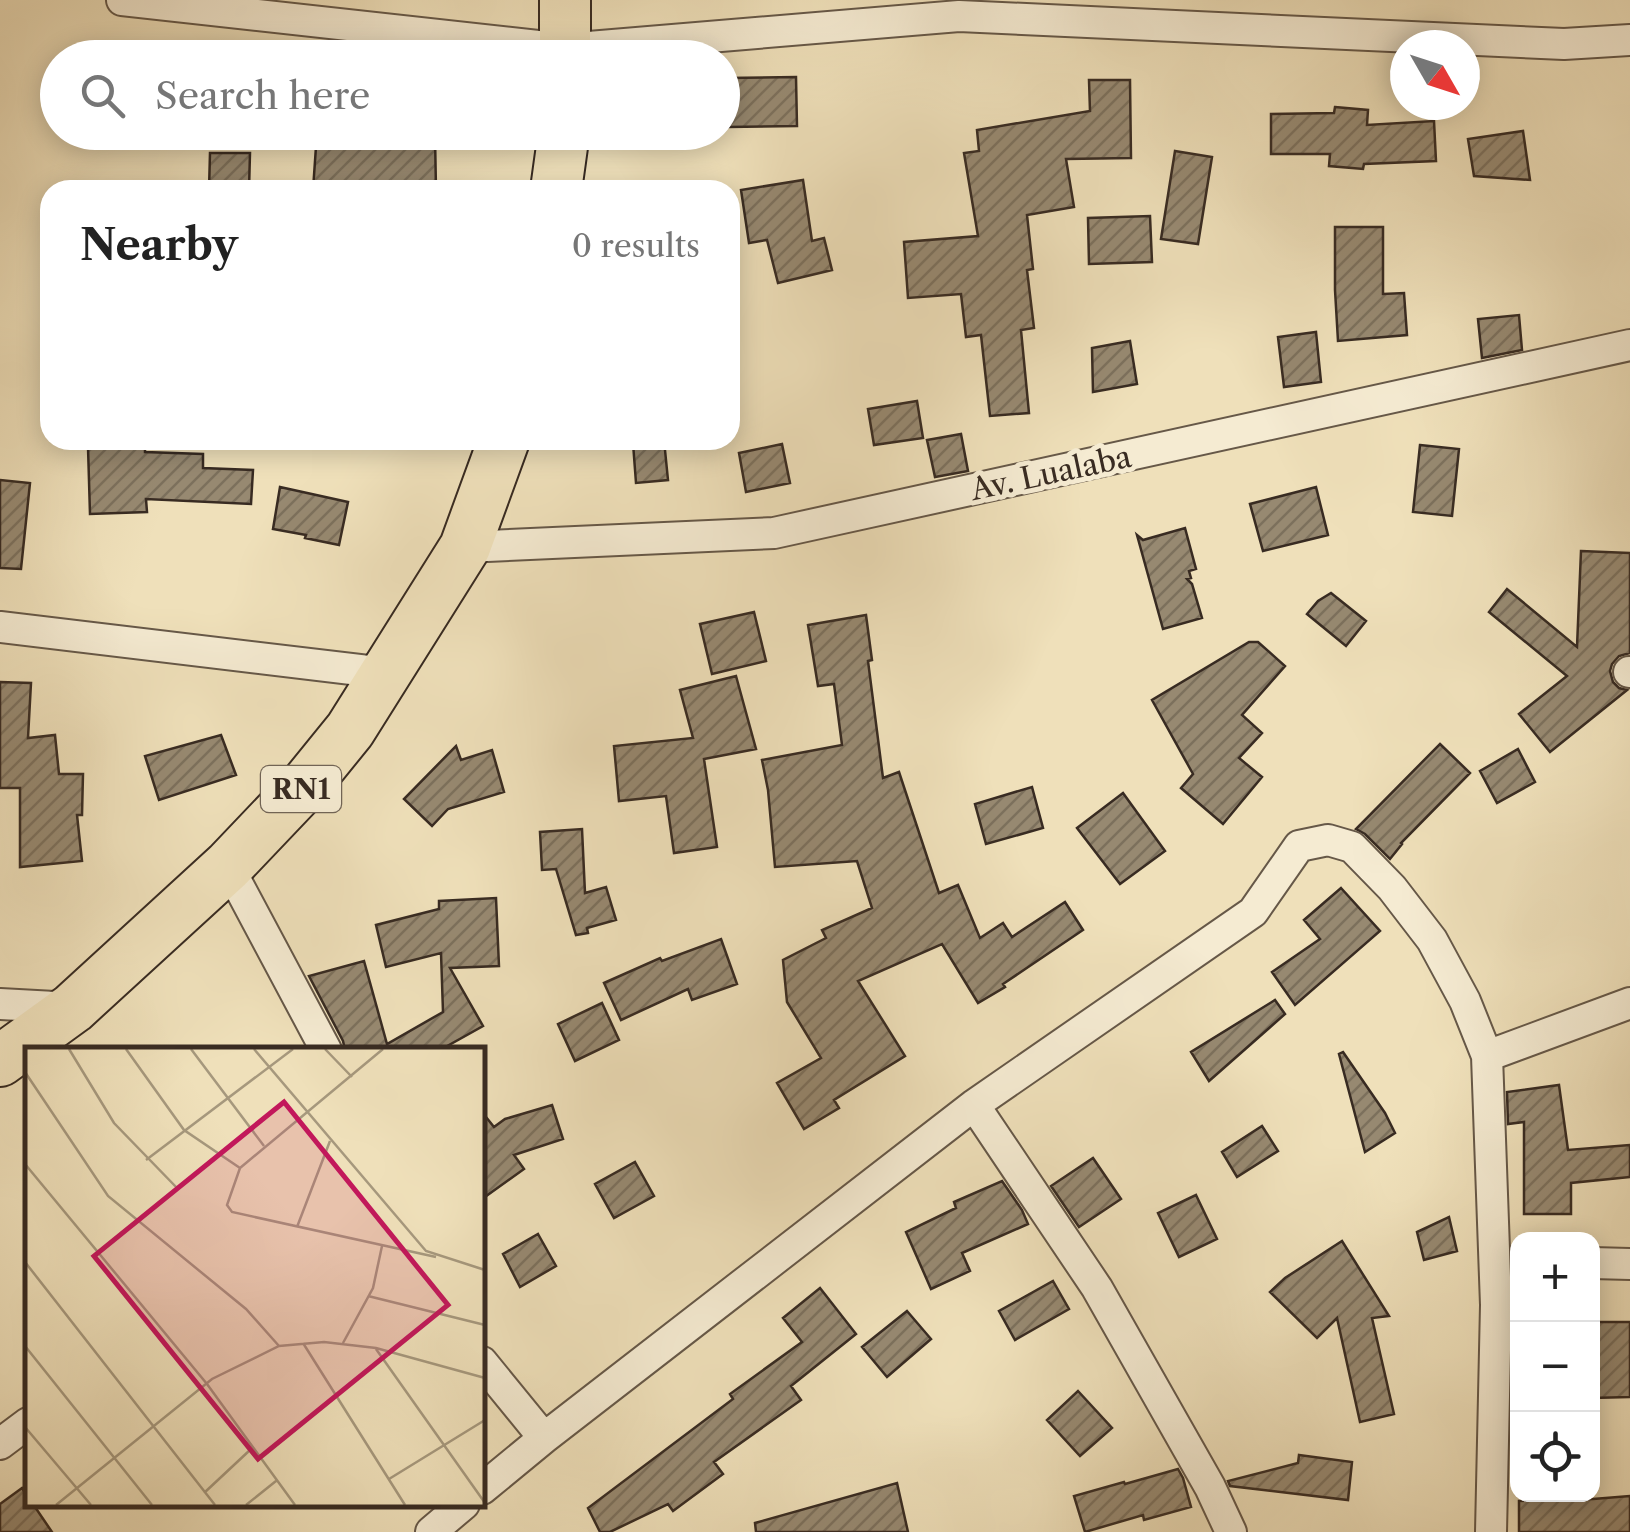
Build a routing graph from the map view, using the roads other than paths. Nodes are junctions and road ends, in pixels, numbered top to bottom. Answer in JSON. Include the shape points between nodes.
{"nodes":[{"id":1,"x":122,"y":0,"type":"edge"},
{"id":2,"x":564,"y":0,"type":"edge"},
{"id":3,"x":456,"y":40,"type":"edge"},
{"id":4,"x":565,"y":40,"type":"edge"},
{"id":5,"x":703,"y":40,"type":"edge"},
{"id":6,"x":1630,"y":40,"type":"edge"},
{"id":7,"x":562,"y":150,"type":"edge"},
{"id":8,"x":557,"y":180,"type":"edge"},
{"id":9,"x":1630,"y":345,"type":"edge"},
{"id":10,"x":500,"y":450,"type":"edge"},
{"id":11,"x":466,"y":547,"type":"junction"},
{"id":12,"x":0,"y":627,"type":"edge"},
{"id":13,"x":386,"y":673,"type":"junction"},
{"id":14,"x":228,"y":866,"type":"junction"},
{"id":15,"x":0,"y":1004,"type":"edge"},
{"id":16,"x":1630,"y":1004,"type":"edge"},
{"id":17,"x":73,"y":1008,"type":"junction"},
{"id":18,"x":324,"y":1047,"type":"edge"},
{"id":19,"x":1487,"y":1056,"type":"junction"},
{"id":20,"x":0,"y":1060,"type":"edge"},
{"id":21,"x":974,"y":1105,"type":"junction"},
{"id":22,"x":1506,"y":1262,"type":"edge"},
{"id":23,"x":1600,"y":1263,"type":"edge"},
{"id":24,"x":1630,"y":1264,"type":"edge"},
{"id":25,"x":485,"y":1366,"type":"edge"},
{"id":26,"x":25,"y":1425,"type":"edge"},
{"id":27,"x":544,"y":1438,"type":"junction"},
{"id":28,"x":0,"y":1444,"type":"edge"},
{"id":29,"x":485,"y":1487,"type":"edge"},
{"id":30,"x":461,"y":1507,"type":"edge"},
{"id":31,"x":432,"y":1532,"type":"edge"},
{"id":32,"x":1231,"y":1532,"type":"edge"},
{"id":33,"x":1491,"y":1532,"type":"edge"}],
"edges":[{"from":1,"to":3,"type":"street"},
{"from":2,"to":4,"type":"highway"},
{"from":5,"to":6,"type":"street","via":[[959,16],[1564,44]]},
{"from":7,"to":8,"type":"highway"},
{"from":9,"to":11,"type":"street","name":"Av. Lualaba","via":[[774,533]]},
{"from":10,"to":11,"type":"highway","number":"RN1"},
{"from":11,"to":13,"type":"highway","number":"RN1"},
{"from":12,"to":13,"type":"street"},
{"from":13,"to":14,"type":"highway","number":"RN1","via":[[307,783]]},
{"from":14,"to":17,"type":"highway","number":"RN1"},
{"from":14,"to":18,"type":"street"},
{"from":15,"to":17,"type":"street"},
{"from":16,"to":19,"type":"street"},
{"from":17,"to":20,"type":"highway","number":"RN1"},
{"from":19,"to":21,"type":"street","via":[[1432,940],[1352,847],[1328,840],[1299,846],[1253,912]]},
{"from":19,"to":22,"type":"street"},
{"from":21,"to":27,"type":"street"},
{"from":21,"to":32,"type":"street","via":[[1097,1288]]},
{"from":22,"to":33,"type":"street","via":[[1496,1324]]},
{"from":23,"to":24,"type":"street"},
{"from":25,"to":27,"type":"street"},
{"from":26,"to":28,"type":"street"},
{"from":27,"to":29,"type":"street"},
{"from":30,"to":31,"type":"street"}]}
